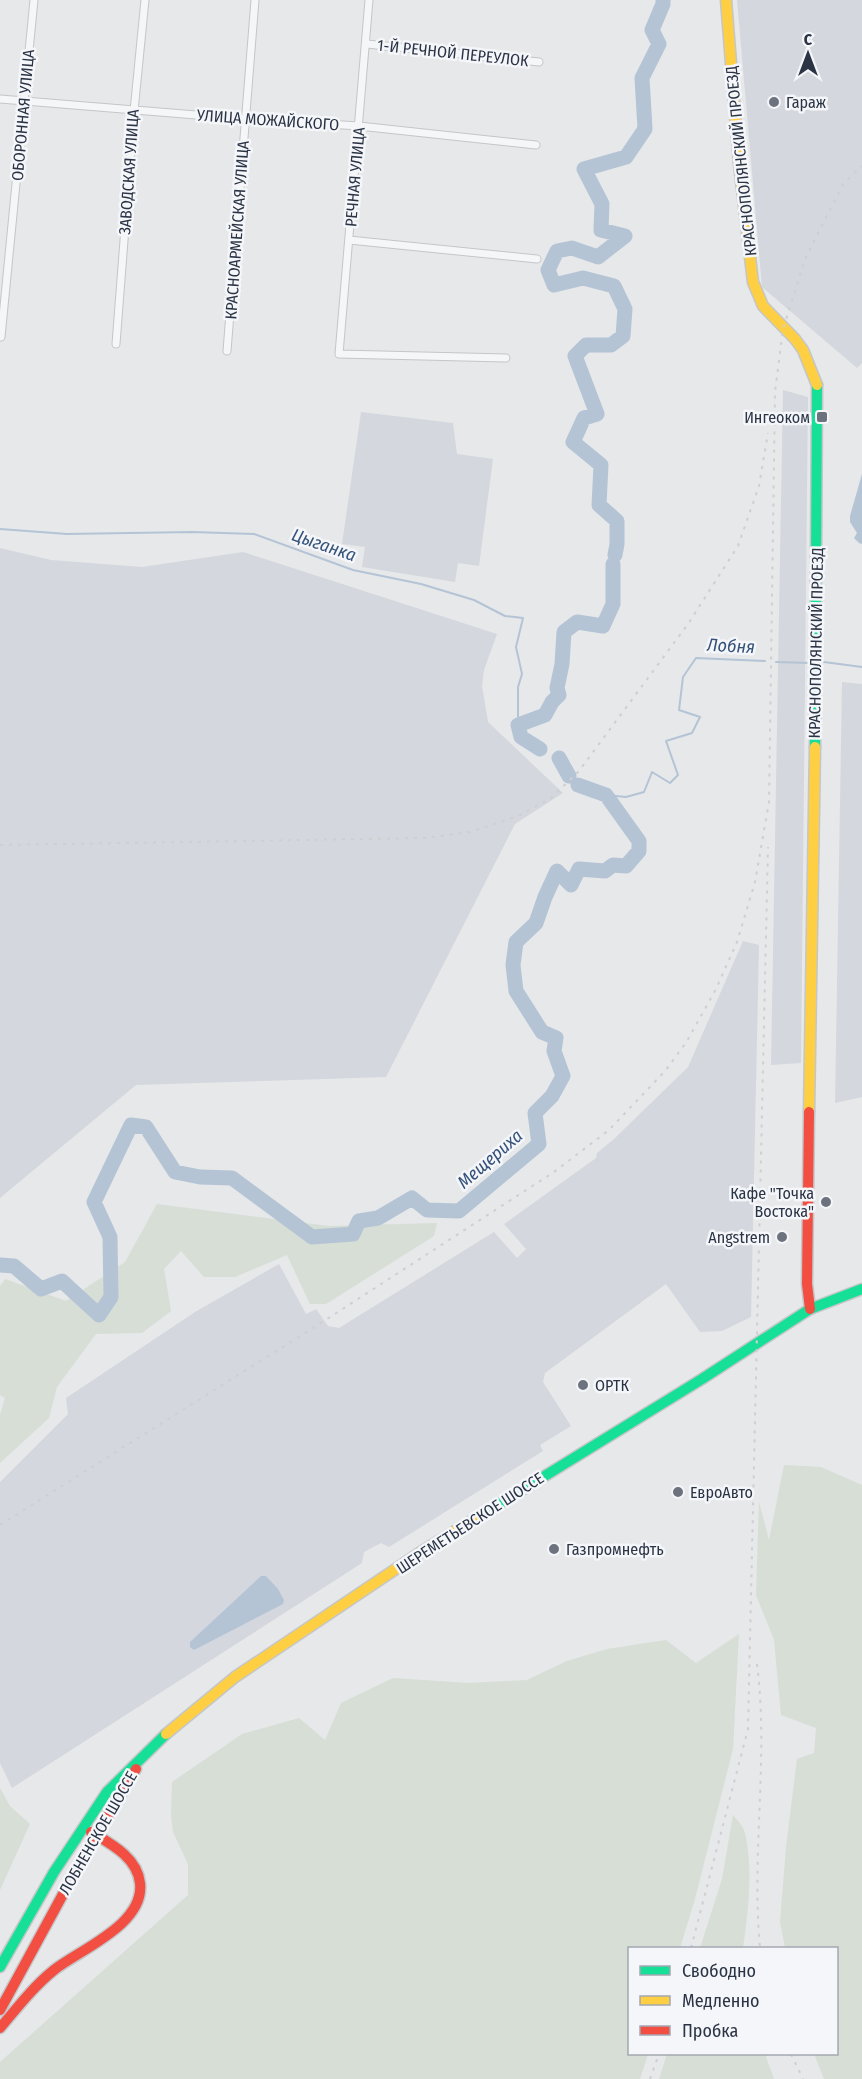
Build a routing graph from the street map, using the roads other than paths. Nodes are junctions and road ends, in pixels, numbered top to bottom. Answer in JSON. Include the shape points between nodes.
{"nodes":[{"id":1,"x":34,"y":0,"type":"edge"},
{"id":2,"x":145,"y":0,"type":"edge"},
{"id":3,"x":255,"y":0,"type":"edge"},
{"id":4,"x":369,"y":0,"type":"edge"},
{"id":5,"x":726,"y":0,"type":"edge"},
{"id":6,"x":367,"y":45,"type":"junction"},
{"id":7,"x":540,"y":62,"type":"dead end"},
{"id":8,"x":0,"y":99,"type":"edge"},
{"id":9,"x":25,"y":101,"type":"junction"},
{"id":10,"x":134,"y":111,"type":"junction"},
{"id":11,"x":245,"y":119,"type":"junction"},
{"id":12,"x":359,"y":126,"type":"junction"},
{"id":13,"x":536,"y":145,"type":"dead end"},
{"id":14,"x":349,"y":240,"type":"junction"},
{"id":15,"x":537,"y":259,"type":"dead end"},
{"id":16,"x":2,"y":337,"type":"dead end"},
{"id":17,"x":116,"y":344,"type":"dead end"},
{"id":18,"x":227,"y":351,"type":"dead end"},
{"id":19,"x":506,"y":358,"type":"dead end"},
{"id":20,"x":862,"y":1289,"type":"edge"},
{"id":21,"x":810,"y":1309,"type":"junction"},
{"id":22,"x":144,"y":1756,"type":"junction"},
{"id":23,"x":83,"y":1827,"type":"junction"},
{"id":24,"x":96,"y":1835,"type":"junction"},
{"id":25,"x":0,"y":1967,"type":"edge"},
{"id":26,"x":0,"y":2010,"type":"edge"},
{"id":27,"x":0,"y":2028,"type":"edge"}],
"edges":[{"from":1,"to":9,"type":"street","name":"ОБОРОННАЯ УЛИЦА"},
{"from":2,"to":10,"type":"street","name":"ЗАВОДСКАЯ УЛИЦА"},
{"from":3,"to":11,"type":"street","name":"КРАСНОАРМЕЙСКАЯ УЛИЦА"},
{"from":4,"to":6,"type":"street","name":"РЕЧНАЯ УЛИЦА"},
{"from":5,"to":21,"type":"main road","name":"КРАСНОПОЛЯНСКИЙ ПРОЕЗД","via":[[740,175],[755,287],[762,306],[803,351],[818,388],[808,1113]]},
{"from":6,"to":7,"type":"street","name":"1-Й РЕЧНОЙ ПЕРЕУЛОК"},
{"from":6,"to":12,"type":"street","name":"РЕЧНАЯ УЛИЦА"},
{"from":8,"to":9,"type":"street","name":"УЛИЦА МОЖАЙСКОГО"},
{"from":9,"to":10,"type":"street","name":"УЛИЦА МОЖАЙСКОГО"},
{"from":9,"to":16,"type":"street","name":"ОБОРОННАЯ УЛИЦА"},
{"from":10,"to":11,"type":"street","name":"УЛИЦА МОЖАЙСКОГО"},
{"from":10,"to":17,"type":"street","name":"ЗАВОДСКАЯ УЛИЦА"},
{"from":11,"to":12,"type":"street","name":"УЛИЦА МОЖАЙСКОГО"},
{"from":11,"to":18,"type":"street","name":"КРАСНОАРМЕЙСКАЯ УЛИЦА"},
{"from":12,"to":13,"type":"street","name":"УЛИЦА МОЖАЙСКОГО"},
{"from":12,"to":14,"type":"street","name":"РЕЧНАЯ УЛИЦА"},
{"from":14,"to":15,"type":"street"},
{"from":14,"to":19,"type":"street","name":"РЕЧНАЯ УЛИЦА","via":[[339,354]]},
{"from":20,"to":21,"type":"main road","name":"ШЕРЕМЕТЬЕВСКОЕ ШОССЕ"},
{"from":21,"to":22,"type":"main road","name":"ШЕРЕМЕТЬЕВСКОЕ ШОССЕ","via":[[424,1550],[213,1694]]},
{"from":22,"to":23,"type":"main road","name":"ЛОБНЕНСКОЕ ШОССЕ","via":[[107,1792]]},
{"from":22,"to":24,"type":"main road","name":"ЛОБНЕНСКОЕ ШОССЕ"},
{"from":23,"to":24,"type":"main road"},
{"from":23,"to":25,"type":"main road","name":"ЛОБНЕНСКОЕ ШОССЕ"},
{"from":24,"to":26,"type":"main road","name":"ЛОБНЕНСКОЕ ШОССЕ"},
{"from":24,"to":27,"type":"main road","via":[[138,1869],[138,1904],[128,1917],[54,1970]]}]}
